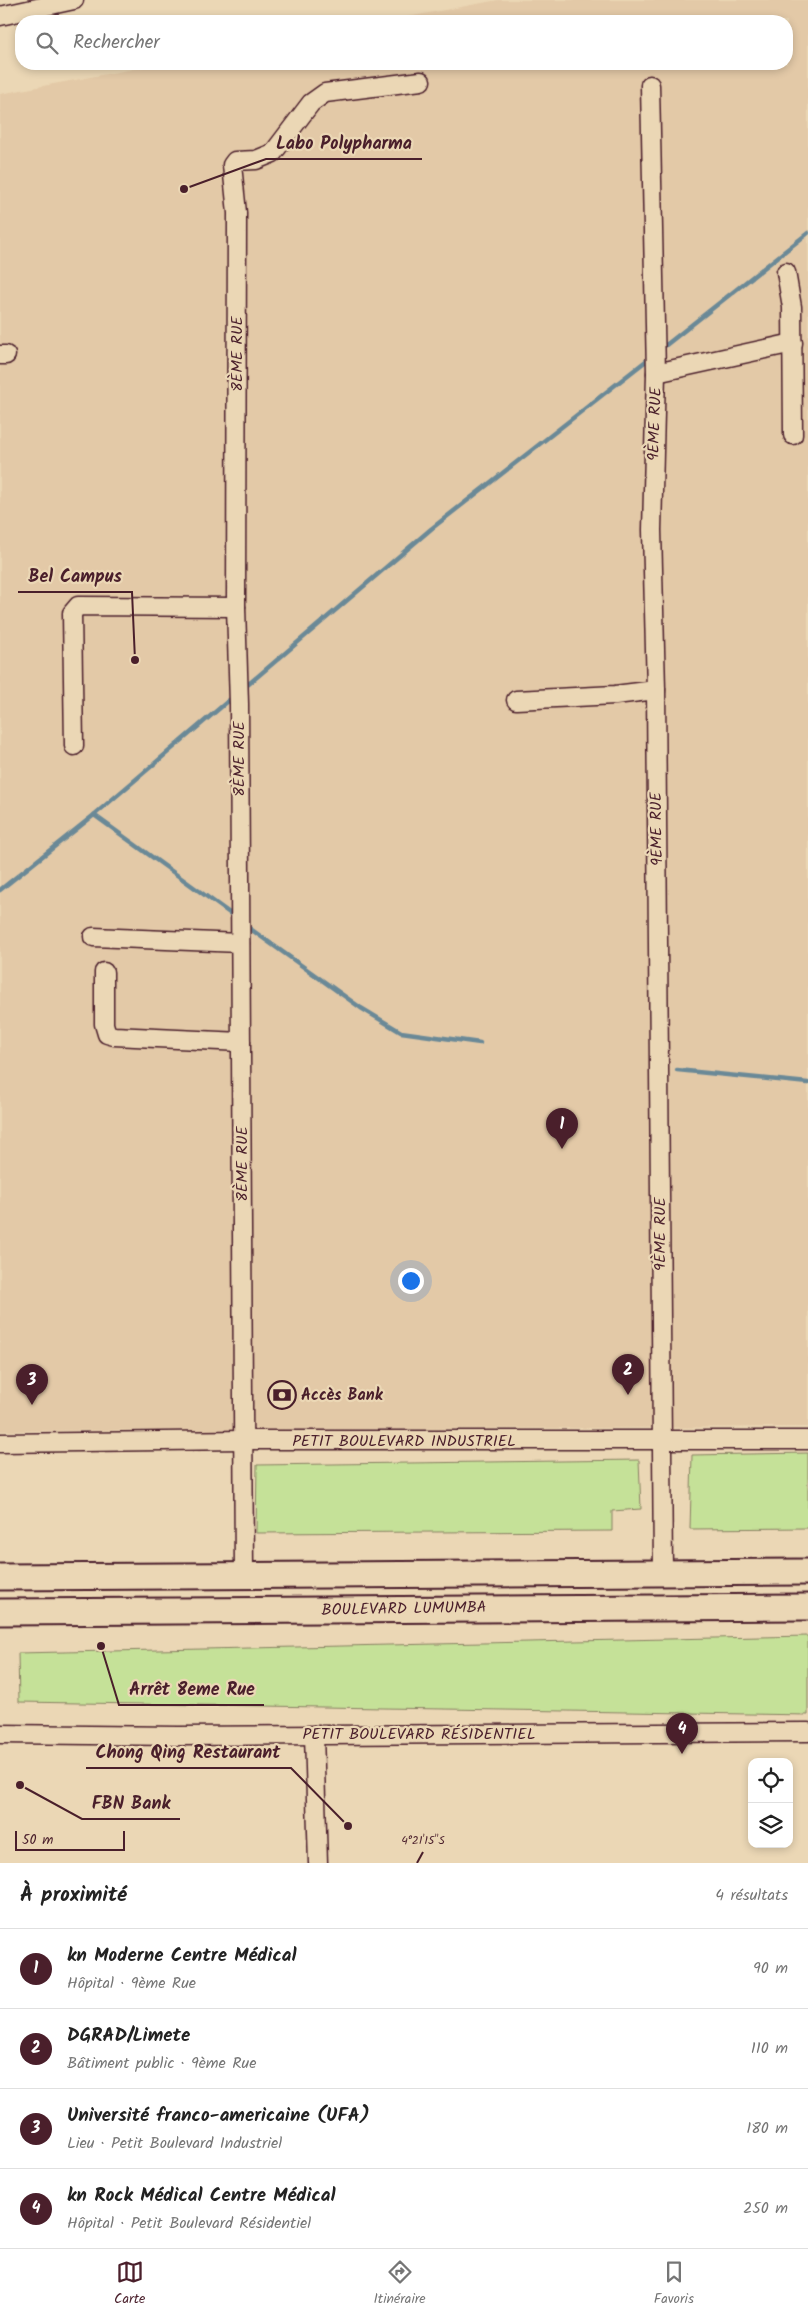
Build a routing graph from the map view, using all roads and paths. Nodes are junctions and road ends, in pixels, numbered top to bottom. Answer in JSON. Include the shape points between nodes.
{"nodes":[{"id":1,"x":74,"y":0,"type":"edge"},
{"id":2,"x":0,"y":16,"type":"edge"},
{"id":3,"x":422,"y":81,"type":"dead end"},
{"id":4,"x":650,"y":85,"type":"dead end"},
{"id":5,"x":786,"y":272,"type":"dead end"},
{"id":6,"x":792,"y":343,"type":"junction"},
{"id":7,"x":656,"y":373,"type":"junction"},
{"id":8,"x":793,"y":435,"type":"dead end"},
{"id":9,"x":236,"y":607,"type":"junction"},
{"id":10,"x":656,"y":690,"type":"junction"},
{"id":11,"x":516,"y":700,"type":"dead end"},
{"id":12,"x":74,"y":746,"type":"dead end"},
{"id":13,"x":93,"y":937,"type":"dead end"},
{"id":14,"x":240,"y":943,"type":"junction"},
{"id":15,"x":104,"y":972,"type":"dead end"},
{"id":16,"x":241,"y":1042,"type":"junction"},
{"id":17,"x":244,"y":1440,"type":"junction"},
{"id":18,"x":808,"y":1440,"type":"edge"},
{"id":19,"x":661,"y":1442,"type":"junction"},
{"id":20,"x":0,"y":1443,"type":"edge"},
{"id":21,"x":808,"y":1572,"type":"edge"},
{"id":22,"x":662,"y":1573,"type":"junction"},
{"id":23,"x":244,"y":1575,"type":"junction"},
{"id":24,"x":0,"y":1577,"type":"edge"},
{"id":25,"x":808,"y":1607,"type":"edge"},
{"id":26,"x":0,"y":1612,"type":"edge"},
{"id":27,"x":808,"y":1732,"type":"edge"},
{"id":28,"x":0,"y":1734,"type":"edge"},
{"id":29,"x":314,"y":1735,"type":"junction"},
{"id":30,"x":318,"y":1863,"type":"edge"}],
"edges":[{"from":1,"to":2,"type":"street"},
{"from":3,"to":9,"type":"street","name":"8ÈME RUE","via":[[325,93],[311,103],[273,153],[256,160],[235,161],[232,166],[237,213]]},
{"from":4,"to":7,"type":"street","name":"9ÈME RUE"},
{"from":5,"to":6,"type":"street","via":[[792,307]]},
{"from":6,"to":7,"type":"street"},
{"from":6,"to":8,"type":"street"},
{"from":7,"to":10,"type":"street","name":"9ÈME RUE","via":[[652,530]]},
{"from":9,"to":12,"type":"street","via":[[78,606],[74,609]]},
{"from":9,"to":14,"type":"street","name":"8ÈME RUE"},
{"from":10,"to":11,"type":"street"},
{"from":10,"to":19,"type":"street","name":"9ÈME RUE"},
{"from":13,"to":14,"type":"street"},
{"from":14,"to":16,"type":"street","name":"8ÈME RUE"},
{"from":15,"to":16,"type":"street","via":[[106,1034]]},
{"from":16,"to":17,"type":"street","name":"8ÈME RUE"},
{"from":17,"to":19,"type":"street","name":"PETIT BOULEVARD INDUSTRIEL"},
{"from":17,"to":20,"type":"street","name":"PETIT BOULEVARD INDUSTRIEL"},
{"from":17,"to":23,"type":"street","name":"8ÈME RUE"},
{"from":18,"to":19,"type":"street","name":"PETIT BOULEVARD INDUSTRIEL"},
{"from":19,"to":22,"type":"street","name":"9ÈME RUE"},
{"from":21,"to":22,"type":"highway","name":"BOULEVARD LUMUMBA"},
{"from":22,"to":23,"type":"highway","name":"BOULEVARD LUMUMBA"},
{"from":23,"to":24,"type":"highway","name":"BOULEVARD LUMUMBA"},
{"from":25,"to":26,"type":"highway","name":"BOULEVARD LUMUMBA"},
{"from":27,"to":29,"type":"street","name":"PETIT BOULEVARD RÉSIDENTIEL"},
{"from":28,"to":29,"type":"street","name":"PETIT BOULEVARD RÉSIDENTIEL"},
{"from":29,"to":30,"type":"street"}]}
